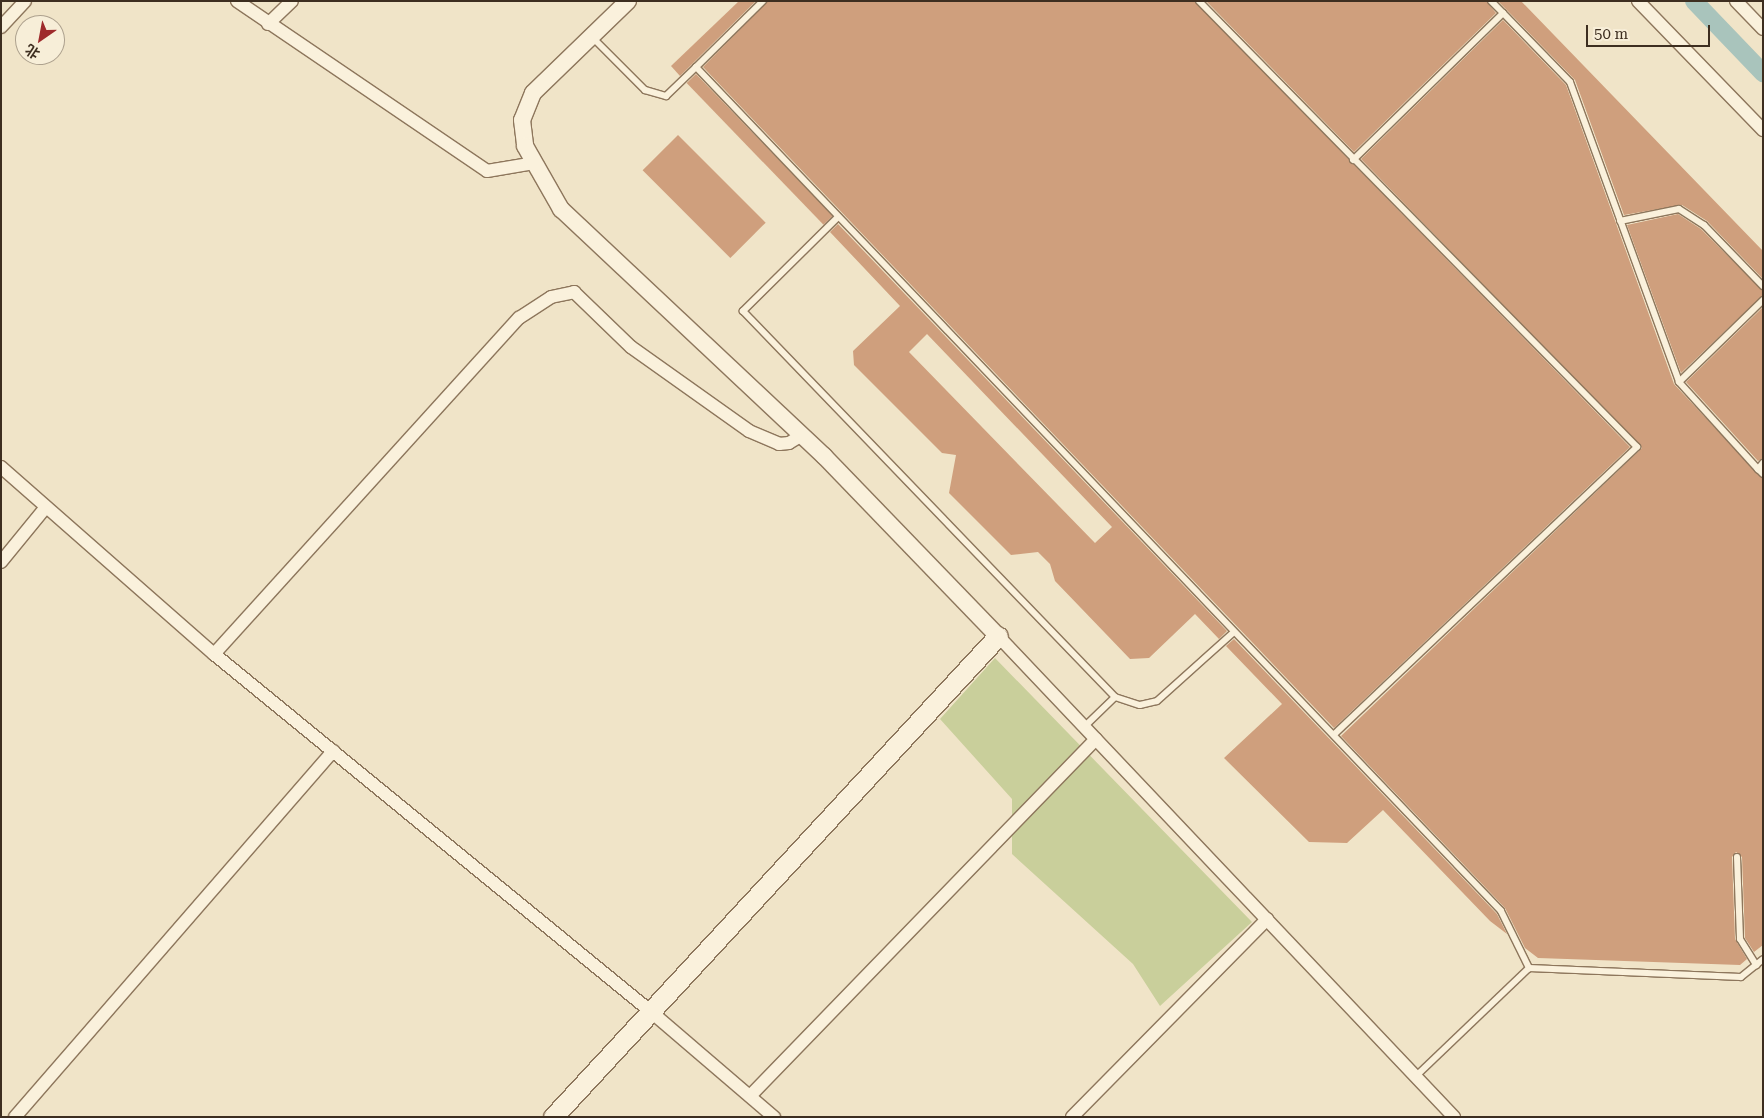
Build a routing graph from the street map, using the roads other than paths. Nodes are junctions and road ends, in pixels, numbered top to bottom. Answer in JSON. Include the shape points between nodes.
{"nodes":[{"id":1,"x":25,"y":1,"type":"edge"},
{"id":2,"x":237,"y":1,"type":"edge"},
{"id":3,"x":292,"y":1,"type":"edge"},
{"id":4,"x":628,"y":1,"type":"edge"},
{"id":5,"x":763,"y":1,"type":"edge"},
{"id":6,"x":1199,"y":1,"type":"edge"},
{"id":7,"x":1491,"y":1,"type":"edge"},
{"id":8,"x":1638,"y":1,"type":"edge"},
{"id":9,"x":1736,"y":1,"type":"edge"},
{"id":10,"x":1503,"y":13,"type":"junction"},
{"id":11,"x":268,"y":24,"type":"junction"},
{"id":12,"x":1,"y":27,"type":"edge"},
{"id":13,"x":1763,"y":29,"type":"edge"},
{"id":14,"x":591,"y":36,"type":"junction"},
{"id":15,"x":696,"y":67,"type":"junction"},
{"id":16,"x":1763,"y":130,"type":"edge"},
{"id":17,"x":1353,"y":160,"type":"junction"},
{"id":18,"x":535,"y":163,"type":"junction"},
{"id":19,"x":838,"y":217,"type":"junction"},
{"id":20,"x":1620,"y":221,"type":"junction"},
{"id":21,"x":1763,"y":286,"type":"edge"},
{"id":22,"x":1763,"y":300,"type":"edge"},
{"id":23,"x":1678,"y":382,"type":"junction"},
{"id":24,"x":802,"y":435,"type":"junction"},
{"id":25,"x":1,"y":467,"type":"edge"},
{"id":26,"x":1761,"y":469,"type":"edge"},
{"id":27,"x":46,"y":507,"type":"junction"},
{"id":28,"x":1,"y":562,"type":"edge"},
{"id":29,"x":1234,"y":632,"type":"junction"},
{"id":30,"x":998,"y":636,"type":"junction"},
{"id":31,"x":214,"y":654,"type":"junction"},
{"id":32,"x":1115,"y":697,"type":"junction"},
{"id":33,"x":1084,"y":727,"type":"junction"},
{"id":34,"x":1334,"y":735,"type":"junction"},
{"id":35,"x":1096,"y":739,"type":"junction"},
{"id":36,"x":333,"y":751,"type":"junction"},
{"id":37,"x":1737,"y":857,"type":"dead end"},
{"id":38,"x":1267,"y":919,"type":"junction"},
{"id":39,"x":1763,"y":959,"type":"edge"},
{"id":40,"x":1756,"y":964,"type":"junction"},
{"id":41,"x":1529,"y":968,"type":"junction"},
{"id":42,"x":650,"y":1010,"type":"junction"},
{"id":43,"x":1416,"y":1076,"type":"junction"},
{"id":44,"x":750,"y":1096,"type":"junction"},
{"id":45,"x":15,"y":1117,"type":"edge"},
{"id":46,"x":553,"y":1117,"type":"edge"},
{"id":47,"x":774,"y":1117,"type":"edge"},
{"id":48,"x":1072,"y":1117,"type":"edge"},
{"id":49,"x":1454,"y":1117,"type":"edge"}],
"edges":[{"from":1,"to":12,"type":"street"},
{"from":2,"to":11,"type":"street"},
{"from":3,"to":11,"type":"street"},
{"from":4,"to":14,"type":"street"},
{"from":5,"to":15,"type":"lane"},
{"from":6,"to":17,"type":"lane"},
{"from":7,"to":10,"type":"lane"},
{"from":8,"to":16,"type":"street"},
{"from":9,"to":13,"type":"street"},
{"from":10,"to":17,"type":"lane"},
{"from":10,"to":20,"type":"lane","via":[[1570,82]]},
{"from":11,"to":18,"type":"street","via":[[487,171]]},
{"from":14,"to":15,"type":"lane","via":[[645,90],[666,96]]},
{"from":14,"to":18,"type":"street","via":[[533,93],[522,120],[526,146]]},
{"from":15,"to":19,"type":"lane"},
{"from":17,"to":34,"type":"lane","via":[[1638,447]]},
{"from":18,"to":24,"type":"street","via":[[561,209]]},
{"from":19,"to":29,"type":"lane"},
{"from":19,"to":32,"type":"lane","via":[[743,311]]},
{"from":20,"to":21,"type":"lane","via":[[1679,209],[1704,225]]},
{"from":20,"to":23,"type":"lane"},
{"from":22,"to":23,"type":"lane"},
{"from":23,"to":26,"type":"lane"},
{"from":24,"to":30,"type":"street"},
{"from":24,"to":31,"type":"street","via":[[789,443],[779,444],[749,431],[631,347],[574,292],[551,297],[519,318]]},
{"from":25,"to":27,"type":"street"},
{"from":27,"to":28,"type":"street"},
{"from":27,"to":31,"type":"street"},
{"from":29,"to":32,"type":"lane","via":[[1157,701],[1140,705]]},
{"from":29,"to":34,"type":"lane"},
{"from":30,"to":33,"type":"street"},
{"from":30,"to":42,"type":"main road"},
{"from":31,"to":36,"type":"street"},
{"from":32,"to":33,"type":"lane"},
{"from":33,"to":35,"type":"street"},
{"from":34,"to":41,"type":"lane","via":[[1501,911]]},
{"from":35,"to":38,"type":"street"},
{"from":35,"to":44,"type":"street"},
{"from":36,"to":42,"type":"street"},
{"from":36,"to":45,"type":"street"},
{"from":37,"to":40,"type":"lane","via":[[1740,939]]},
{"from":38,"to":43,"type":"street"},
{"from":38,"to":48,"type":"street"},
{"from":39,"to":40,"type":"lane"},
{"from":40,"to":41,"type":"lane","via":[[1741,977]]},
{"from":41,"to":43,"type":"lane"},
{"from":42,"to":44,"type":"street"},
{"from":42,"to":46,"type":"main road"},
{"from":43,"to":49,"type":"street"},
{"from":44,"to":47,"type":"street"}]}
